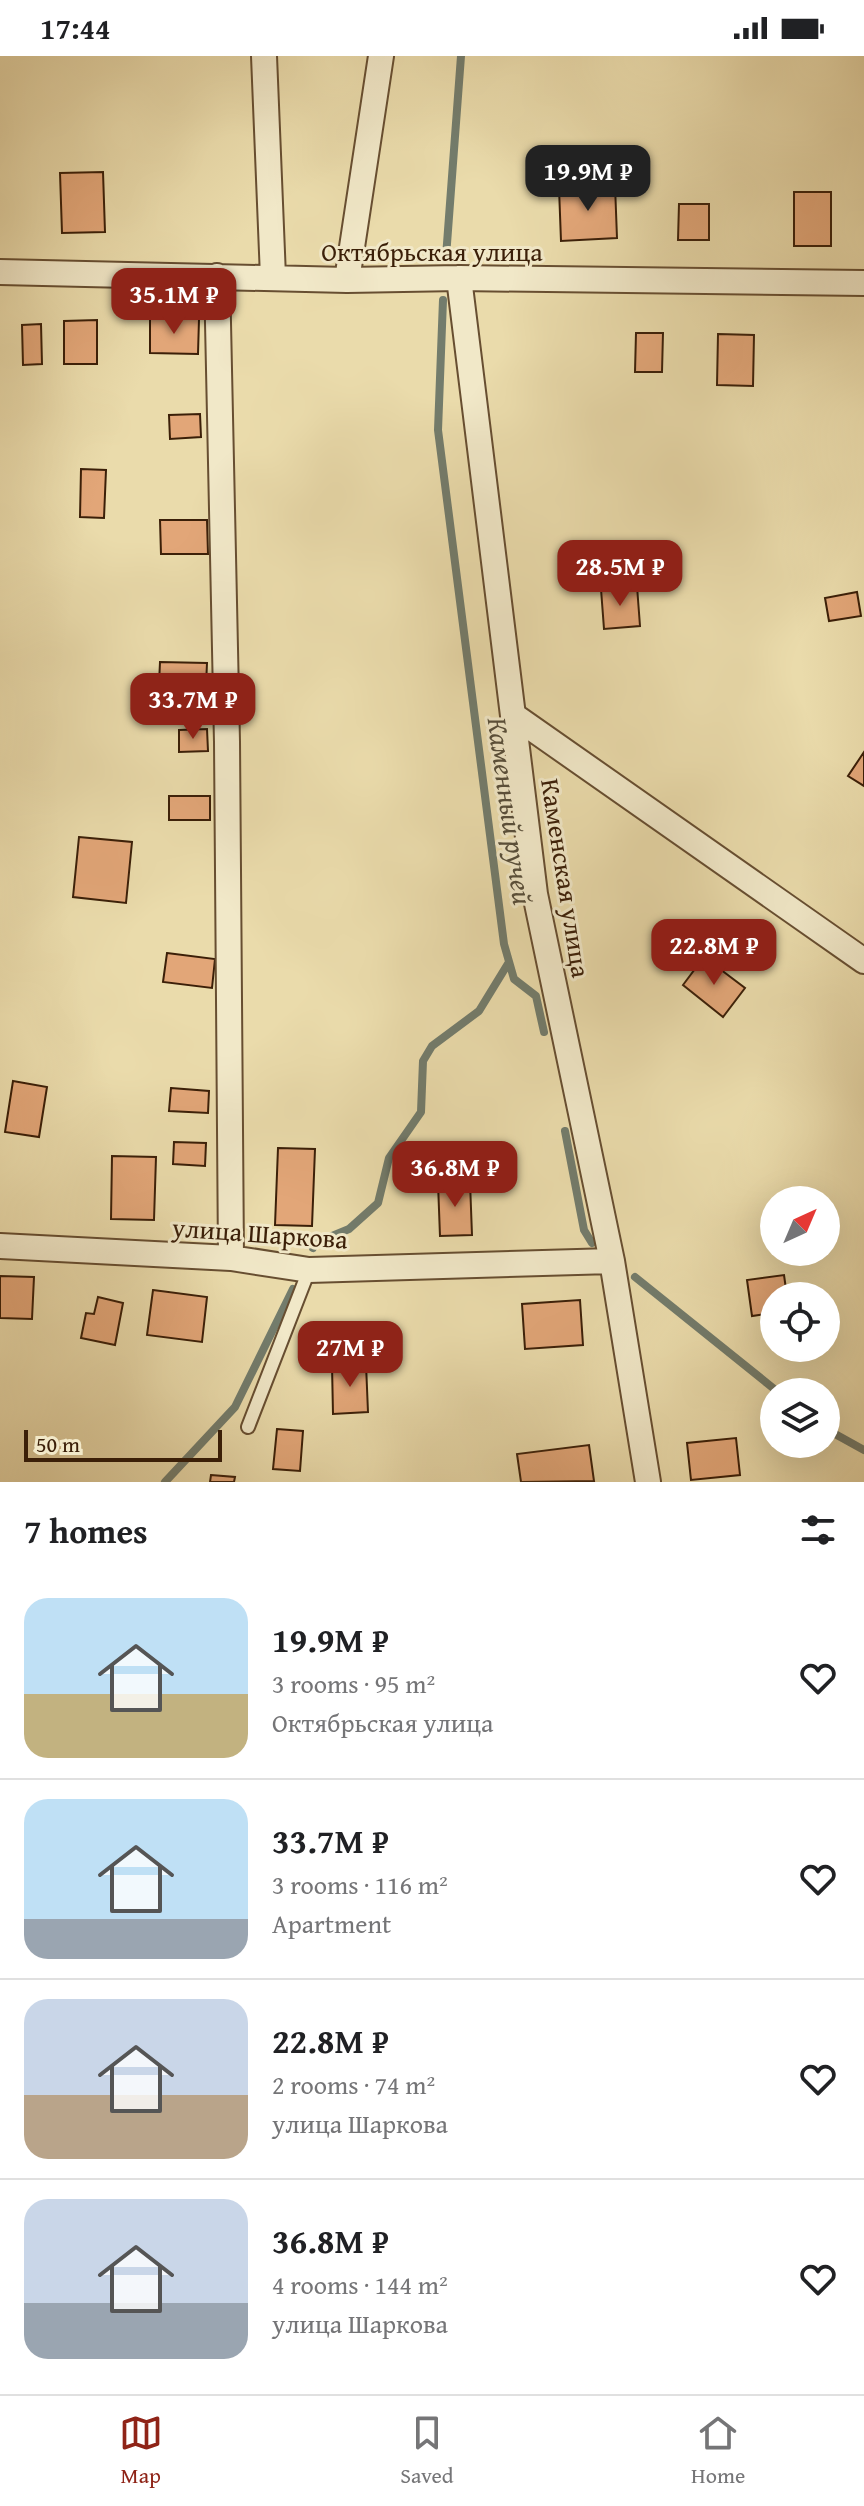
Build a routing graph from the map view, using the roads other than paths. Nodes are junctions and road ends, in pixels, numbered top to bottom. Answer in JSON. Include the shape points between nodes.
{"nodes":[{"id":1,"x":264,"y":56,"type":"edge"},
{"id":2,"x":381,"y":56,"type":"edge"},
{"id":3,"x":0,"y":272,"type":"edge"},
{"id":4,"x":217,"y":276,"type":"junction"},
{"id":5,"x":273,"y":277,"type":"junction"},
{"id":6,"x":459,"y":278,"type":"junction"},
{"id":7,"x":347,"y":280,"type":"junction"},
{"id":8,"x":864,"y":283,"type":"edge"},
{"id":9,"x":513,"y":715,"type":"junction"},
{"id":10,"x":864,"y":961,"type":"edge"},
{"id":11,"x":0,"y":1246,"type":"edge"},
{"id":12,"x":231,"y":1258,"type":"junction"},
{"id":13,"x":612,"y":1261,"type":"junction"},
{"id":14,"x":309,"y":1270,"type":"junction"},
{"id":15,"x":248,"y":1427,"type":"dead end"},
{"id":16,"x":648,"y":1482,"type":"edge"}],
"edges":[{"from":1,"to":5,"type":"street"},
{"from":2,"to":7,"type":"street"},
{"from":3,"to":4,"type":"street","name":"Октябрьская улица"},
{"from":4,"to":5,"type":"street","name":"Октябрьская улица"},
{"from":4,"to":12,"type":"street"},
{"from":5,"to":7,"type":"street","name":"Октябрьская улица"},
{"from":6,"to":7,"type":"street","name":"Октябрьская улица"},
{"from":6,"to":8,"type":"street","name":"Октябрьская улица"},
{"from":6,"to":9,"type":"street","name":"Каменская улица"},
{"from":9,"to":10,"type":"street"},
{"from":9,"to":13,"type":"street","name":"Каменская улица","via":[[535,894]]},
{"from":11,"to":12,"type":"street","name":"улица Шаркова"},
{"from":12,"to":14,"type":"street","name":"улица Шаркова"},
{"from":13,"to":14,"type":"street","name":"улица Шаркова"},
{"from":13,"to":16,"type":"street","name":"Каменская улица"},
{"from":14,"to":15,"type":"lane"}]}
